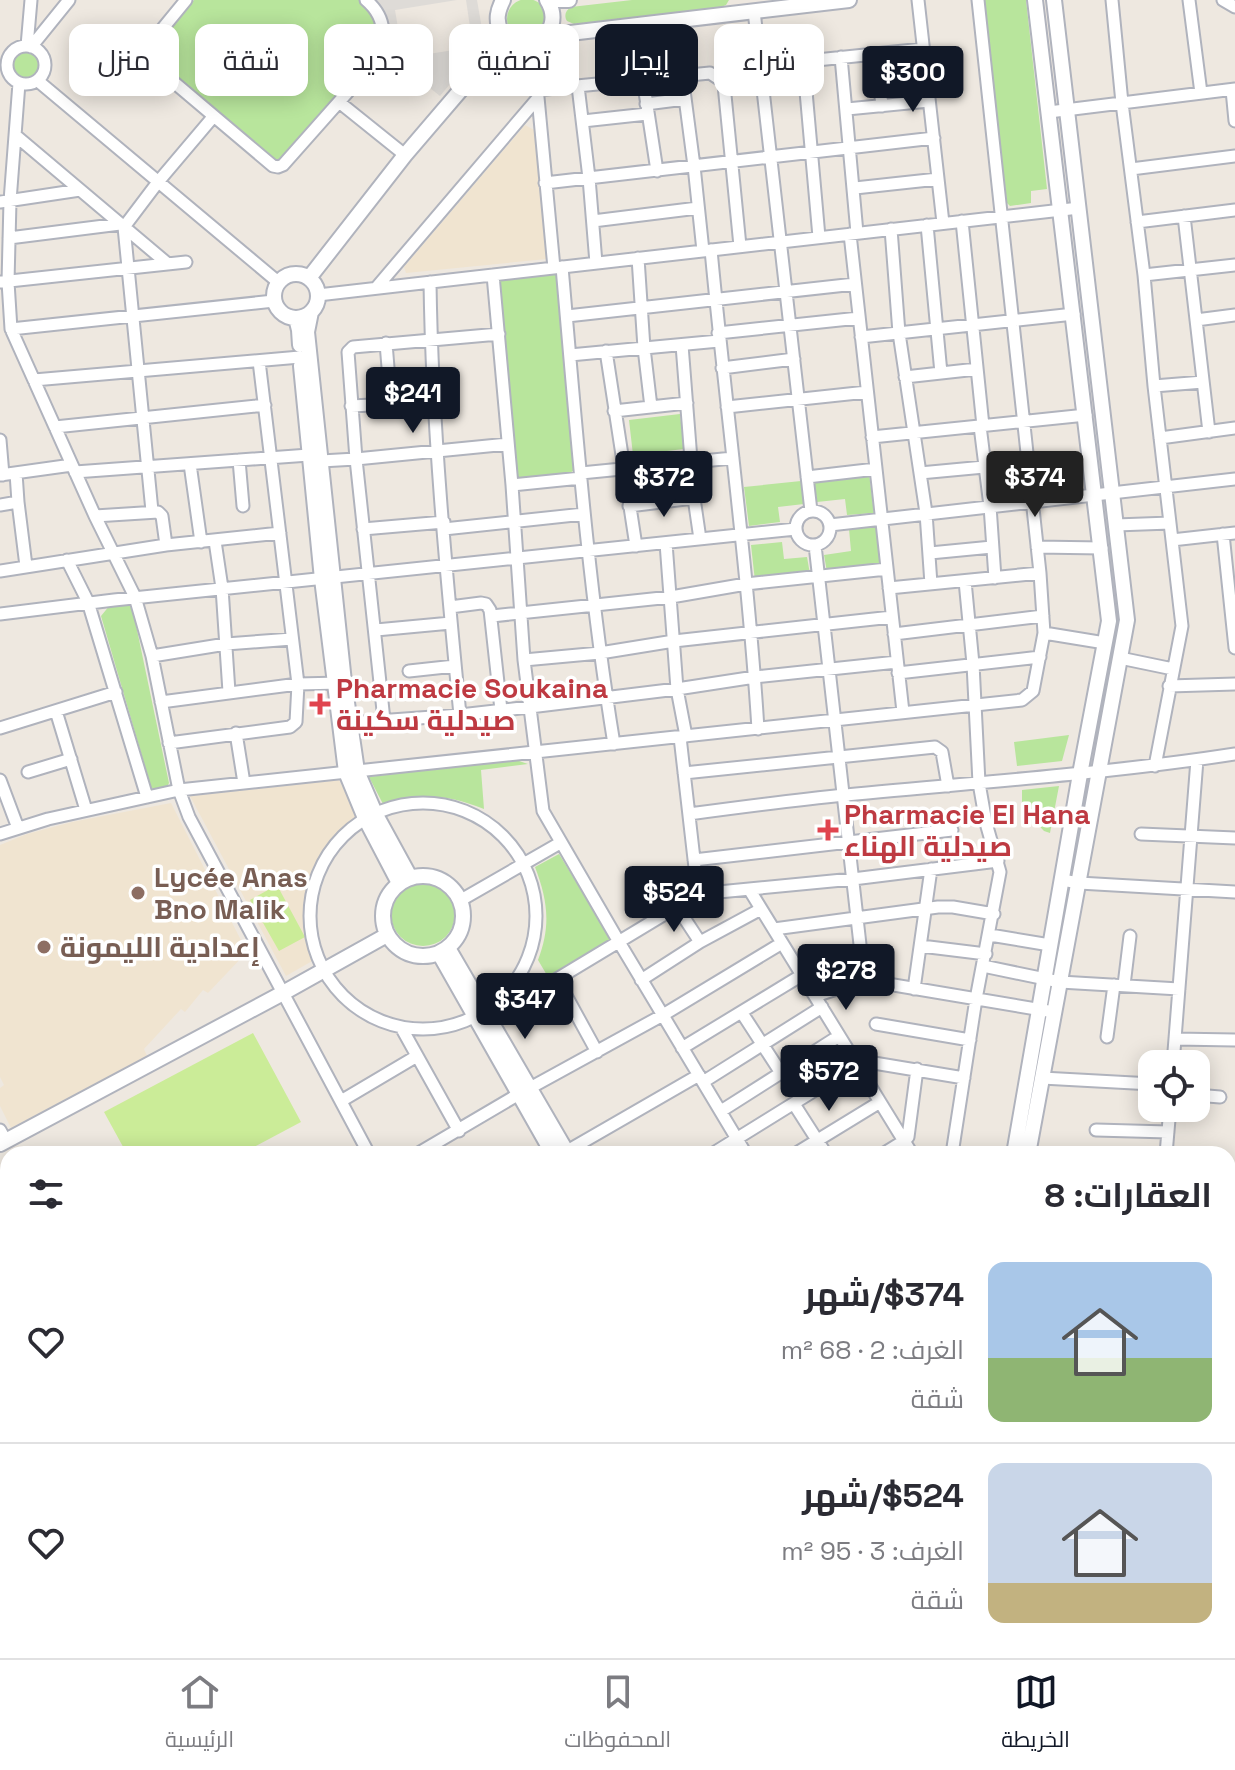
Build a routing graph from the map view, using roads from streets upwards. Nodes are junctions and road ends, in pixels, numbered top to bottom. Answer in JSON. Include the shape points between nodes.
{"nodes":[{"id":1,"x":31,"y":0,"type":"edge"},
{"id":2,"x":69,"y":0,"type":"edge"},
{"id":3,"x":186,"y":0,"type":"edge"},
{"id":4,"x":366,"y":0,"type":"edge"},
{"id":5,"x":547,"y":0,"type":"edge"},
{"id":6,"x":554,"y":0,"type":"edge"},
{"id":7,"x":569,"y":0,"type":"edge"},
{"id":8,"x":849,"y":0,"type":"edge"},
{"id":9,"x":918,"y":0,"type":"edge"},
{"id":10,"x":978,"y":0,"type":"edge"},
{"id":11,"x":1035,"y":0,"type":"edge"},
{"id":12,"x":1054,"y":0,"type":"edge"},
{"id":13,"x":1112,"y":0,"type":"edge"},
{"id":14,"x":1189,"y":0,"type":"edge"},
{"id":15,"x":1223,"y":0,"type":"edge"},
{"id":16,"x":502,"y":1,"type":"edge"},
{"id":17,"x":772,"y":4,"type":"edge"},
{"id":18,"x":1235,"y":7,"type":"edge"},
{"id":19,"x":743,"y":8,"type":"edge"},
{"id":20,"x":498,"y":24,"type":"edge"},
{"id":21,"x":552,"y":24,"type":"edge"},
{"id":22,"x":579,"y":34,"type":"edge"},
{"id":23,"x":29,"y":46,"type":"junction"},
{"id":24,"x":923,"y":49,"type":"junction"},
{"id":25,"x":876,"y":54,"type":"junction"},
{"id":26,"x":841,"y":57,"type":"junction"},
{"id":27,"x":5,"y":58,"type":"edge"},
{"id":28,"x":824,"y":59,"type":"edge"},
{"id":29,"x":698,"y":74,"type":"edge"},
{"id":30,"x":10,"y":79,"type":"edge"},
{"id":31,"x":38,"y":81,"type":"junction"},
{"id":32,"x":1234,"y":89,"type":"edge"},
{"id":33,"x":579,"y":93,"type":"edge"},
{"id":34,"x":1201,"y":93,"type":"junction"},
{"id":35,"x":456,"y":96,"type":"edge"},
{"id":36,"x":536,"y":96,"type":"edge"},
{"id":37,"x":537,"y":96,"type":"edge"},
{"id":38,"x":645,"y":96,"type":"edge"},
{"id":39,"x":685,"y":96,"type":"edge"},
{"id":40,"x":764,"y":96,"type":"edge"},
{"id":41,"x":807,"y":96,"type":"edge"},
{"id":42,"x":685,"y":99,"type":"junction"},
{"id":43,"x":929,"y":101,"type":"junction"},
{"id":44,"x":339,"y":102,"type":"junction"},
{"id":45,"x":1122,"y":103,"type":"junction"},
{"id":46,"x":882,"y":106,"type":"junction"},
{"id":47,"x":647,"y":109,"type":"junction"},
{"id":48,"x":847,"y":109,"type":"junction"},
{"id":49,"x":1067,"y":110,"type":"junction"},
{"id":50,"x":1049,"y":112,"type":"junction"},
{"id":51,"x":213,"y":117,"type":"junction"},
{"id":52,"x":583,"y":121,"type":"junction"},
{"id":53,"x":1235,"y":121,"type":"edge"},
{"id":54,"x":15,"y":135,"type":"junction"},
{"id":55,"x":934,"y":138,"type":"junction"},
{"id":56,"x":851,"y":149,"type":"junction"},
{"id":57,"x":813,"y":153,"type":"junction"},
{"id":58,"x":13,"y":154,"type":"junction"},
{"id":59,"x":405,"y":155,"type":"junction"},
{"id":60,"x":0,"y":156,"type":"edge"},
{"id":61,"x":1235,"y":156,"type":"edge"},
{"id":62,"x":771,"y":157,"type":"junction"},
{"id":63,"x":731,"y":162,"type":"junction"},
{"id":64,"x":694,"y":166,"type":"junction"},
{"id":65,"x":1131,"y":169,"type":"junction"},
{"id":66,"x":657,"y":171,"type":"junction"},
{"id":67,"x":589,"y":178,"type":"junction"},
{"id":68,"x":938,"y":179,"type":"junction"},
{"id":69,"x":158,"y":182,"type":"junction"},
{"id":70,"x":545,"y":183,"type":"junction"},
{"id":71,"x":855,"y":188,"type":"junction"},
{"id":72,"x":80,"y":190,"type":"junction"},
{"id":73,"x":5,"y":202,"type":"edge"},
{"id":74,"x":698,"y":208,"type":"junction"},
{"id":75,"x":1079,"y":208,"type":"junction"},
{"id":76,"x":1061,"y":210,"type":"junction"},
{"id":77,"x":1235,"y":210,"type":"edge"},
{"id":78,"x":1002,"y":216,"type":"junction"},
{"id":79,"x":1184,"y":216,"type":"junction"},
{"id":80,"x":593,"y":221,"type":"junction"},
{"id":81,"x":962,"y":221,"type":"junction"},
{"id":82,"x":1137,"y":222,"type":"junction"},
{"id":83,"x":943,"y":223,"type":"junction"},
{"id":84,"x":927,"y":225,"type":"junction"},
{"id":85,"x":122,"y":226,"type":"junction"},
{"id":86,"x":891,"y":229,"type":"junction"},
{"id":87,"x":854,"y":234,"type":"junction"},
{"id":88,"x":819,"y":237,"type":"junction"},
{"id":89,"x":6,"y":241,"type":"edge"},
{"id":90,"x":780,"y":242,"type":"junction"},
{"id":91,"x":740,"y":246,"type":"junction"},
{"id":92,"x":707,"y":250,"type":"junction"},
{"id":93,"x":638,"y":258,"type":"junction"},
{"id":94,"x":186,"y":262,"type":"dead end"},
{"id":95,"x":596,"y":263,"type":"junction"},
{"id":96,"x":168,"y":264,"type":"junction"},
{"id":97,"x":1235,"y":265,"type":"edge"},
{"id":98,"x":558,"y":267,"type":"junction"},
{"id":99,"x":128,"y":268,"type":"junction"},
{"id":100,"x":1190,"y":270,"type":"junction"},
{"id":101,"x":493,"y":275,"type":"junction"},
{"id":102,"x":1144,"y":275,"type":"junction"},
{"id":103,"x":309,"y":278,"type":"junction"},
{"id":104,"x":4,"y":282,"type":"edge"},
{"id":105,"x":278,"y":282,"type":"junction"},
{"id":106,"x":430,"y":282,"type":"junction"},
{"id":107,"x":855,"y":284,"type":"junction"},
{"id":108,"x":376,"y":288,"type":"junction"},
{"id":109,"x":786,"y":291,"type":"junction"},
{"id":110,"x":318,"y":295,"type":"junction"},
{"id":111,"x":716,"y":300,"type":"junction"},
{"id":112,"x":274,"y":301,"type":"junction"},
{"id":113,"x":640,"y":307,"type":"junction"},
{"id":114,"x":311,"y":312,"type":"junction"},
{"id":115,"x":134,"y":314,"type":"junction"},
{"id":116,"x":1074,"y":314,"type":"junction"},
{"id":117,"x":1235,"y":315,"type":"edge"},
{"id":118,"x":567,"y":316,"type":"junction"},
{"id":119,"x":296,"y":318,"type":"junction"},
{"id":120,"x":859,"y":318,"type":"junction"},
{"id":121,"x":1196,"y":320,"type":"junction"},
{"id":122,"x":1013,"y":321,"type":"junction"},
{"id":123,"x":7,"y":325,"type":"edge"},
{"id":124,"x":790,"y":326,"type":"junction"},
{"id":125,"x":973,"y":326,"type":"junction"},
{"id":126,"x":937,"y":329,"type":"junction"},
{"id":127,"x":899,"y":333,"type":"junction"},
{"id":128,"x":499,"y":334,"type":"junction"},
{"id":129,"x":719,"y":337,"type":"junction"},
{"id":130,"x":861,"y":337,"type":"junction"},
{"id":131,"x":431,"y":340,"type":"junction"},
{"id":132,"x":386,"y":343,"type":"junction"},
{"id":133,"x":682,"y":345,"type":"junction"},
{"id":134,"x":644,"y":348,"type":"junction"},
{"id":135,"x":606,"y":351,"type":"junction"},
{"id":136,"x":570,"y":355,"type":"junction"},
{"id":137,"x":300,"y":357,"type":"junction"},
{"id":138,"x":794,"y":359,"type":"junction"},
{"id":139,"x":259,"y":361,"type":"junction"},
{"id":140,"x":722,"y":368,"type":"junction"},
{"id":141,"x":977,"y":369,"type":"junction"},
{"id":142,"x":138,"y":371,"type":"junction"},
{"id":143,"x":941,"y":373,"type":"junction"},
{"id":144,"x":905,"y":377,"type":"junction"},
{"id":145,"x":34,"y":380,"type":"junction"},
{"id":146,"x":1203,"y":382,"type":"junction"},
{"id":147,"x":1154,"y":386,"type":"junction"},
{"id":148,"x":867,"y":392,"type":"junction"},
{"id":149,"x":798,"y":400,"type":"junction"},
{"id":150,"x":435,"y":402,"type":"junction"},
{"id":151,"x":687,"y":403,"type":"junction"},
{"id":152,"x":391,"y":404,"type":"junction"},
{"id":153,"x":265,"y":405,"type":"junction"},
{"id":154,"x":351,"y":406,"type":"junction"},
{"id":155,"x":651,"y":407,"type":"junction"},
{"id":156,"x":727,"y":407,"type":"junction"},
{"id":157,"x":614,"y":411,"type":"junction"},
{"id":158,"x":1086,"y":415,"type":"junction"},
{"id":159,"x":142,"y":417,"type":"junction"},
{"id":160,"x":1024,"y":421,"type":"junction"},
{"id":161,"x":981,"y":426,"type":"junction"},
{"id":162,"x":55,"y":427,"type":"junction"},
{"id":163,"x":1235,"y":428,"type":"edge"},
{"id":164,"x":1209,"y":432,"type":"junction"},
{"id":165,"x":913,"y":433,"type":"junction"},
{"id":166,"x":872,"y":437,"type":"junction"},
{"id":167,"x":1160,"y":438,"type":"junction"},
{"id":168,"x":0,"y":440,"type":"edge"},
{"id":169,"x":508,"y":444,"type":"junction"},
{"id":170,"x":438,"y":450,"type":"junction"},
{"id":171,"x":271,"y":458,"type":"junction"},
{"id":172,"x":315,"y":458,"type":"junction"},
{"id":173,"x":733,"y":458,"type":"junction"},
{"id":174,"x":356,"y":459,"type":"junction"},
{"id":175,"x":239,"y":460,"type":"junction"},
{"id":176,"x":691,"y":461,"type":"junction"},
{"id":177,"x":190,"y":464,"type":"junction"},
{"id":178,"x":147,"y":467,"type":"junction"},
{"id":179,"x":984,"y":467,"type":"junction"},
{"id":180,"x":623,"y":468,"type":"junction"},
{"id":181,"x":74,"y":469,"type":"junction"},
{"id":182,"x":876,"y":469,"type":"junction"},
{"id":183,"x":16,"y":473,"type":"junction"},
{"id":184,"x":920,"y":473,"type":"junction"},
{"id":185,"x":1,"y":475,"type":"edge"},
{"id":186,"x":581,"y":475,"type":"junction"},
{"id":187,"x":807,"y":477,"type":"junction"},
{"id":188,"x":1235,"y":479,"type":"edge"},
{"id":189,"x":512,"y":485,"type":"junction"},
{"id":190,"x":1167,"y":488,"type":"junction"},
{"id":191,"x":1112,"y":493,"type":"junction"},
{"id":192,"x":1095,"y":495,"type":"junction"},
{"id":193,"x":694,"y":498,"type":"junction"},
{"id":194,"x":18,"y":502,"type":"junction"},
{"id":195,"x":1032,"y":502,"type":"junction"},
{"id":196,"x":0,"y":505,"type":"edge"},
{"id":197,"x":243,"y":506,"type":"dead end"},
{"id":198,"x":629,"y":506,"type":"junction"},
{"id":199,"x":990,"y":506,"type":"junction"},
{"id":200,"x":152,"y":511,"type":"junction"},
{"id":201,"x":811,"y":511,"type":"junction"},
{"id":202,"x":926,"y":513,"type":"junction"},
{"id":203,"x":584,"y":514,"type":"junction"},
{"id":204,"x":95,"y":516,"type":"junction"},
{"id":205,"x":881,"y":518,"type":"junction"},
{"id":206,"x":514,"y":523,"type":"junction"},
{"id":207,"x":1170,"y":523,"type":"junction"},
{"id":208,"x":830,"y":525,"type":"junction"},
{"id":209,"x":1116,"y":525,"type":"junction"},
{"id":210,"x":444,"y":526,"type":"junction"},
{"id":211,"x":363,"y":529,"type":"junction"},
{"id":212,"x":796,"y":529,"type":"junction"},
{"id":213,"x":280,"y":533,"type":"junction"},
{"id":214,"x":1229,"y":534,"type":"edge"},
{"id":215,"x":742,"y":535,"type":"junction"},
{"id":216,"x":700,"y":539,"type":"junction"},
{"id":217,"x":1172,"y":540,"type":"junction"},
{"id":218,"x":215,"y":541,"type":"junction"},
{"id":219,"x":201,"y":542,"type":"junction"},
{"id":220,"x":666,"y":543,"type":"junction"},
{"id":221,"x":166,"y":545,"type":"junction"},
{"id":222,"x":815,"y":545,"type":"junction"},
{"id":223,"x":636,"y":546,"type":"junction"},
{"id":224,"x":992,"y":547,"type":"junction"},
{"id":225,"x":1037,"y":547,"type":"junction"},
{"id":226,"x":1102,"y":548,"type":"junction"},
{"id":227,"x":114,"y":552,"type":"junction"},
{"id":228,"x":588,"y":552,"type":"junction"},
{"id":229,"x":930,"y":553,"type":"junction"},
{"id":230,"x":517,"y":558,"type":"junction"},
{"id":231,"x":67,"y":560,"type":"junction"},
{"id":232,"x":447,"y":565,"type":"junction"},
{"id":233,"x":26,"y":566,"type":"junction"},
{"id":234,"x":887,"y":569,"type":"junction"},
{"id":235,"x":0,"y":571,"type":"edge"},
{"id":236,"x":368,"y":573,"type":"junction"},
{"id":237,"x":1040,"y":573,"type":"junction"},
{"id":238,"x":818,"y":576,"type":"junction"},
{"id":239,"x":995,"y":578,"type":"junction"},
{"id":240,"x":327,"y":579,"type":"junction"},
{"id":241,"x":965,"y":581,"type":"junction"},
{"id":242,"x":285,"y":582,"type":"junction"},
{"id":243,"x":746,"y":584,"type":"junction"},
{"id":244,"x":931,"y":584,"type":"junction"},
{"id":245,"x":222,"y":588,"type":"junction"},
{"id":246,"x":889,"y":588,"type":"junction"},
{"id":247,"x":135,"y":597,"type":"junction"},
{"id":248,"x":671,"y":597,"type":"junction"},
{"id":249,"x":88,"y":602,"type":"junction"},
{"id":250,"x":595,"y":604,"type":"junction"},
{"id":251,"x":450,"y":607,"type":"junction"},
{"id":252,"x":520,"y":613,"type":"junction"},
{"id":253,"x":0,"y":614,"type":"edge"},
{"id":254,"x":492,"y":616,"type":"junction"},
{"id":255,"x":1043,"y":616,"type":"junction"},
{"id":256,"x":892,"y":617,"type":"junction"},
{"id":257,"x":451,"y":623,"type":"junction"},
{"id":258,"x":824,"y":623,"type":"junction"},
{"id":259,"x":969,"y":625,"type":"junction"},
{"id":260,"x":376,"y":630,"type":"junction"},
{"id":261,"x":751,"y":632,"type":"junction"},
{"id":262,"x":1044,"y":633,"type":"junction"},
{"id":263,"x":894,"y":634,"type":"junction"},
{"id":264,"x":292,"y":639,"type":"junction"},
{"id":265,"x":674,"y":641,"type":"junction"},
{"id":266,"x":1105,"y":643,"type":"junction"},
{"id":267,"x":226,"y":644,"type":"junction"},
{"id":268,"x":1235,"y":648,"type":"edge"},
{"id":269,"x":600,"y":653,"type":"junction"},
{"id":270,"x":152,"y":656,"type":"junction"},
{"id":271,"x":1040,"y":657,"type":"junction"},
{"id":272,"x":1120,"y":658,"type":"junction"},
{"id":273,"x":524,"y":660,"type":"junction"},
{"id":274,"x":973,"y":664,"type":"junction"},
{"id":275,"x":455,"y":666,"type":"junction"},
{"id":276,"x":898,"y":667,"type":"junction"},
{"id":277,"x":829,"y":669,"type":"junction"},
{"id":278,"x":1173,"y":669,"type":"junction"},
{"id":279,"x":409,"y":671,"type":"dead end"},
{"id":280,"x":755,"y":677,"type":"junction"},
{"id":281,"x":339,"y":683,"type":"junction"},
{"id":282,"x":298,"y":684,"type":"junction"},
{"id":283,"x":1235,"y":684,"type":"edge"},
{"id":284,"x":1169,"y":686,"type":"junction"},
{"id":285,"x":677,"y":689,"type":"junction"},
{"id":286,"x":116,"y":692,"type":"junction"},
{"id":287,"x":229,"y":692,"type":"junction"},
{"id":288,"x":607,"y":698,"type":"junction"},
{"id":289,"x":161,"y":702,"type":"junction"},
{"id":290,"x":975,"y":704,"type":"junction"},
{"id":291,"x":530,"y":707,"type":"junction"},
{"id":292,"x":501,"y":710,"type":"junction"},
{"id":293,"x":56,"y":711,"type":"junction"},
{"id":294,"x":903,"y":712,"type":"junction"},
{"id":295,"x":460,"y":715,"type":"junction"},
{"id":296,"x":384,"y":720,"type":"junction"},
{"id":297,"x":835,"y":721,"type":"junction"},
{"id":298,"x":350,"y":723,"type":"junction"},
{"id":299,"x":0,"y":728,"type":"edge"},
{"id":300,"x":758,"y":729,"type":"junction"},
{"id":301,"x":236,"y":733,"type":"junction"},
{"id":302,"x":683,"y":737,"type":"junction"},
{"id":303,"x":169,"y":743,"type":"junction"},
{"id":304,"x":614,"y":744,"type":"junction"},
{"id":305,"x":536,"y":752,"type":"junction"},
{"id":306,"x":1235,"y":754,"type":"edge"},
{"id":307,"x":839,"y":757,"type":"junction"},
{"id":308,"x":71,"y":759,"type":"junction"},
{"id":309,"x":1197,"y":760,"type":"junction"},
{"id":310,"x":1155,"y":766,"type":"junction"},
{"id":311,"x":352,"y":771,"type":"junction"},
{"id":312,"x":28,"y":772,"type":"dead end"},
{"id":313,"x":1098,"y":772,"type":"junction"},
{"id":314,"x":684,"y":773,"type":"junction"},
{"id":315,"x":1080,"y":774,"type":"junction"},
{"id":316,"x":0,"y":780,"type":"edge"},
{"id":317,"x":244,"y":783,"type":"junction"},
{"id":318,"x":979,"y":783,"type":"junction"},
{"id":319,"x":948,"y":786,"type":"junction"},
{"id":320,"x":179,"y":790,"type":"junction"},
{"id":321,"x":843,"y":795,"type":"junction"},
{"id":322,"x":147,"y":797,"type":"junction"},
{"id":323,"x":86,"y":810,"type":"junction"},
{"id":324,"x":689,"y":814,"type":"junction"},
{"id":325,"x":370,"y":816,"type":"junction"},
{"id":326,"x":18,"y":828,"type":"junction"},
{"id":327,"x":952,"y":830,"type":"dead end"},
{"id":328,"x":0,"y":834,"type":"edge"},
{"id":329,"x":1141,"y":834,"type":"dead end"},
{"id":330,"x":1191,"y":836,"type":"junction"},
{"id":331,"x":1235,"y":838,"type":"edge"},
{"id":332,"x":560,"y":843,"type":"junction"},
{"id":333,"x":848,"y":843,"type":"junction"},
{"id":334,"x":694,"y":860,"type":"junction"},
{"id":335,"x":998,"y":861,"type":"junction"},
{"id":336,"x":524,"y":863,"type":"junction"},
{"id":337,"x":931,"y":869,"type":"junction"},
{"id":338,"x":853,"y":879,"type":"junction"},
{"id":339,"x":405,"y":880,"type":"junction"},
{"id":340,"x":1062,"y":880,"type":"junction"},
{"id":341,"x":1079,"y":883,"type":"junction"},
{"id":342,"x":1187,"y":888,"type":"junction"},
{"id":343,"x":749,"y":889,"type":"junction"},
{"id":344,"x":1235,"y":892,"type":"edge"},
{"id":345,"x":698,"y":894,"type":"junction"},
{"id":346,"x":461,"y":900,"type":"junction"},
{"id":347,"x":677,"y":907,"type":"junction"},
{"id":348,"x":761,"y":909,"type":"junction"},
{"id":349,"x":925,"y":909,"type":"junction"},
{"id":350,"x":994,"y":914,"type":"junction"},
{"id":351,"x":857,"y":918,"type":"junction"},
{"id":352,"x":774,"y":929,"type":"junction"},
{"id":353,"x":387,"y":935,"type":"junction"},
{"id":354,"x":990,"y":935,"type":"junction"},
{"id":355,"x":1130,"y":936,"type":"dead end"},
{"id":356,"x":619,"y":942,"type":"junction"},
{"id":357,"x":700,"y":942,"type":"junction"},
{"id":358,"x":782,"y":943,"type":"junction"},
{"id":359,"x":1050,"y":945,"type":"junction"},
{"id":360,"x":921,"y":946,"type":"junction"},
{"id":361,"x":444,"y":950,"type":"junction"},
{"id":362,"x":985,"y":960,"type":"junction"},
{"id":363,"x":323,"y":970,"type":"junction"},
{"id":364,"x":802,"y":975,"type":"junction"},
{"id":365,"x":641,"y":980,"type":"junction"},
{"id":366,"x":864,"y":980,"type":"junction"},
{"id":367,"x":1044,"y":980,"type":"junction"},
{"id":368,"x":1060,"y":982,"type":"junction"},
{"id":369,"x":1119,"y":985,"type":"junction"},
{"id":370,"x":914,"y":989,"type":"junction"},
{"id":371,"x":1179,"y":989,"type":"junction"},
{"id":372,"x":283,"y":993,"type":"junction"},
{"id":373,"x":815,"y":996,"type":"junction"},
{"id":374,"x":976,"y":999,"type":"junction"},
{"id":375,"x":822,"y":1007,"type":"junction"},
{"id":376,"x":1047,"y":1011,"type":"junction"},
{"id":377,"x":481,"y":1013,"type":"junction"},
{"id":378,"x":742,"y":1013,"type":"junction"},
{"id":379,"x":663,"y":1015,"type":"junction"},
{"id":380,"x":876,"y":1024,"type":"dead end"},
{"id":381,"x":401,"y":1027,"type":"junction"},
{"id":382,"x":839,"y":1036,"type":"junction"},
{"id":383,"x":1107,"y":1037,"type":"dead end"},
{"id":384,"x":1175,"y":1039,"type":"junction"},
{"id":385,"x":970,"y":1040,"type":"junction"},
{"id":386,"x":1235,"y":1040,"type":"edge"},
{"id":387,"x":763,"y":1044,"type":"junction"},
{"id":388,"x":682,"y":1048,"type":"junction"},
{"id":389,"x":1174,"y":1050,"type":"edge"},
{"id":390,"x":597,"y":1052,"type":"junction"},
{"id":391,"x":417,"y":1056,"type":"junction"},
{"id":392,"x":857,"y":1065,"type":"junction"},
{"id":393,"x":917,"y":1069,"type":"junction"},
{"id":394,"x":781,"y":1073,"type":"junction"},
{"id":395,"x":701,"y":1078,"type":"junction"},
{"id":396,"x":964,"y":1078,"type":"junction"},
{"id":397,"x":1042,"y":1078,"type":"junction"},
{"id":398,"x":1138,"y":1083,"type":"edge"},
{"id":399,"x":525,"y":1091,"type":"junction"},
{"id":400,"x":1210,"y":1096,"type":"edge"},
{"id":401,"x":1220,"y":1097,"type":"dead end"},
{"id":402,"x":341,"y":1101,"type":"junction"},
{"id":403,"x":880,"y":1102,"type":"junction"},
{"id":404,"x":794,"y":1104,"type":"junction"},
{"id":405,"x":721,"y":1111,"type":"junction"},
{"id":406,"x":1169,"y":1122,"type":"edge"},
{"id":407,"x":1096,"y":1130,"type":"dead end"},
{"id":408,"x":459,"y":1131,"type":"junction"},
{"id":409,"x":1168,"y":1132,"type":"junction"},
{"id":410,"x":2,"y":1138,"type":"edge"},
{"id":411,"x":737,"y":1139,"type":"junction"},
{"id":412,"x":818,"y":1141,"type":"junction"},
{"id":413,"x":904,"y":1141,"type":"junction"},
{"id":414,"x":365,"y":1146,"type":"edge"},
{"id":415,"x":432,"y":1146,"type":"edge"},
{"id":416,"x":558,"y":1146,"type":"edge"},
{"id":417,"x":575,"y":1146,"type":"edge"},
{"id":418,"x":725,"y":1146,"type":"edge"},
{"id":419,"x":741,"y":1146,"type":"edge"},
{"id":420,"x":809,"y":1146,"type":"edge"},
{"id":421,"x":821,"y":1146,"type":"edge"},
{"id":422,"x":896,"y":1146,"type":"edge"},
{"id":423,"x":907,"y":1146,"type":"edge"},
{"id":424,"x":953,"y":1146,"type":"edge"},
{"id":425,"x":1016,"y":1146,"type":"edge"},
{"id":426,"x":1029,"y":1146,"type":"edge"},
{"id":427,"x":1167,"y":1146,"type":"edge"},
{"id":428,"x":199,"y":1658,"type":"edge"},
{"id":429,"x":214,"y":1658,"type":"edge"}],
"edges":[{"from":1,"to":23,"type":"street"},
{"from":2,"to":23,"type":"street"},
{"from":3,"to":51,"type":"street","via":[[144,57]]},
{"from":4,"to":44,"type":"street","via":[[383,24],[380,52]]},
{"from":5,"to":21,"type":"street"},
{"from":6,"to":7,"type":"street"},
{"from":8,"to":17,"type":"street"},
{"from":9,"to":24,"type":"street"},
{"from":10,"to":78,"type":"street"},
{"from":11,"to":50,"type":"street"},
{"from":12,"to":49,"type":"street"},
{"from":13,"to":45,"type":"street"},
{"from":14,"to":34,"type":"street"},
{"from":15,"to":18,"type":"street"},
{"from":16,"to":20,"type":"street"},
{"from":17,"to":19,"type":"street"},
{"from":19,"to":22,"type":"street"},
{"from":23,"to":27,"type":"street"},
{"from":23,"to":31,"type":"street","via":[[45,59]]},
{"from":24,"to":25,"type":"street"},
{"from":24,"to":43,"type":"street"},
{"from":25,"to":26,"type":"street"},
{"from":25,"to":46,"type":"street"},
{"from":26,"to":28,"type":"street"},
{"from":26,"to":48,"type":"street"},
{"from":27,"to":30,"type":"street"},
{"from":29,"to":63,"type":"street","via":[[710,73],[722,81]]},
{"from":30,"to":31,"type":"street"},
{"from":30,"to":54,"type":"street"},
{"from":31,"to":69,"type":"street"},
{"from":32,"to":34,"type":"street"},
{"from":32,"to":53,"type":"street"},
{"from":33,"to":52,"type":"street"},
{"from":34,"to":45,"type":"street"},
{"from":35,"to":59,"type":"street"},
{"from":36,"to":108,"type":"street"},
{"from":37,"to":70,"type":"street"},
{"from":38,"to":47,"type":"street"},
{"from":39,"to":42,"type":"street"},
{"from":40,"to":62,"type":"street"},
{"from":41,"to":57,"type":"street"},
{"from":42,"to":47,"type":"street"},
{"from":42,"to":64,"type":"street"},
{"from":43,"to":46,"type":"street"},
{"from":43,"to":55,"type":"street"},
{"from":44,"to":51,"type":"street","via":[[280,167]]},
{"from":44,"to":59,"type":"street"},
{"from":45,"to":49,"type":"street"},
{"from":45,"to":65,"type":"street"},
{"from":46,"to":48,"type":"street"},
{"from":47,"to":52,"type":"street"},
{"from":47,"to":66,"type":"street"},
{"from":48,"to":56,"type":"street"},
{"from":49,"to":50,"type":"street"},
{"from":49,"to":75,"type":"street"},
{"from":50,"to":76,"type":"street"},
{"from":51,"to":69,"type":"street"},
{"from":52,"to":67,"type":"street"},
{"from":54,"to":58,"type":"street"},
{"from":54,"to":72,"type":"street"},
{"from":55,"to":56,"type":"street"},
{"from":55,"to":68,"type":"street"},
{"from":56,"to":57,"type":"street"},
{"from":56,"to":71,"type":"street"},
{"from":57,"to":62,"type":"street"},
{"from":57,"to":88,"type":"street"},
{"from":58,"to":60,"type":"street"},
{"from":58,"to":73,"type":"street"},
{"from":59,"to":103,"type":"street"},
{"from":61,"to":65,"type":"street"},
{"from":62,"to":63,"type":"street"},
{"from":62,"to":90,"type":"street"},
{"from":63,"to":64,"type":"street"},
{"from":63,"to":91,"type":"street"},
{"from":64,"to":66,"type":"street"},
{"from":64,"to":74,"type":"street"},
{"from":65,"to":82,"type":"street"},
{"from":66,"to":67,"type":"street"},
{"from":67,"to":70,"type":"street"},
{"from":67,"to":80,"type":"street"},
{"from":68,"to":71,"type":"street"},
{"from":68,"to":83,"type":"street"},
{"from":69,"to":85,"type":"street"},
{"from":69,"to":105,"type":"street"},
{"from":70,"to":98,"type":"street"},
{"from":71,"to":87,"type":"street"},
{"from":72,"to":73,"type":"street"},
{"from":72,"to":85,"type":"street"},
{"from":73,"to":89,"type":"street"},
{"from":74,"to":80,"type":"street"},
{"from":74,"to":92,"type":"street"},
{"from":75,"to":76,"type":"street"},
{"from":75,"to":191,"type":"street"},
{"from":76,"to":78,"type":"street"},
{"from":76,"to":116,"type":"street"},
{"from":77,"to":79,"type":"street"},
{"from":78,"to":81,"type":"street"},
{"from":78,"to":122,"type":"street"},
{"from":79,"to":82,"type":"street"},
{"from":79,"to":100,"type":"street"},
{"from":80,"to":95,"type":"street"},
{"from":81,"to":83,"type":"street"},
{"from":81,"to":125,"type":"street"},
{"from":82,"to":102,"type":"street"},
{"from":83,"to":84,"type":"street"},
{"from":84,"to":86,"type":"street"},
{"from":84,"to":126,"type":"street"},
{"from":85,"to":89,"type":"street"},
{"from":85,"to":96,"type":"street"},
{"from":85,"to":99,"type":"street"},
{"from":86,"to":87,"type":"street"},
{"from":86,"to":127,"type":"street"},
{"from":87,"to":88,"type":"street"},
{"from":87,"to":107,"type":"street"},
{"from":88,"to":90,"type":"street"},
{"from":89,"to":104,"type":"street"},
{"from":90,"to":91,"type":"street"},
{"from":90,"to":109,"type":"street"},
{"from":91,"to":92,"type":"street"},
{"from":92,"to":93,"type":"street"},
{"from":92,"to":111,"type":"street"},
{"from":93,"to":95,"type":"street"},
{"from":93,"to":113,"type":"street"},
{"from":94,"to":96,"type":"street"},
{"from":95,"to":98,"type":"street"},
{"from":96,"to":99,"type":"street"},
{"from":97,"to":100,"type":"street"},
{"from":98,"to":101,"type":"street"},
{"from":98,"to":118,"type":"street"},
{"from":99,"to":104,"type":"street"},
{"from":99,"to":115,"type":"street"},
{"from":100,"to":102,"type":"street"},
{"from":100,"to":121,"type":"street"},
{"from":101,"to":106,"type":"street"},
{"from":101,"to":128,"type":"street"},
{"from":102,"to":147,"type":"street"},
{"from":103,"to":105,"type":"street","via":[[296,273]]},
{"from":103,"to":110,"type":"street"},
{"from":104,"to":123,"type":"street"},
{"from":105,"to":112,"type":"street"},
{"from":106,"to":108,"type":"street"},
{"from":106,"to":131,"type":"street"},
{"from":107,"to":109,"type":"street"},
{"from":107,"to":120,"type":"street"},
{"from":108,"to":110,"type":"street"},
{"from":109,"to":111,"type":"street"},
{"from":109,"to":124,"type":"street"},
{"from":110,"to":114,"type":"street"},
{"from":111,"to":113,"type":"street"},
{"from":111,"to":129,"type":"street"},
{"from":112,"to":115,"type":"street"},
{"from":112,"to":119,"type":"street","via":[[282,313]]},
{"from":113,"to":118,"type":"street"},
{"from":113,"to":134,"type":"street"},
{"from":114,"to":119,"type":"street"},
{"from":114,"to":172,"type":"street","via":[[307,332]]},
{"from":115,"to":123,"type":"street"},
{"from":115,"to":142,"type":"street"},
{"from":116,"to":122,"type":"street"},
{"from":116,"to":158,"type":"street"},
{"from":117,"to":121,"type":"street"},
{"from":118,"to":136,"type":"street"},
{"from":119,"to":137,"type":"street"},
{"from":120,"to":124,"type":"street"},
{"from":120,"to":130,"type":"street"},
{"from":121,"to":146,"type":"street"},
{"from":122,"to":125,"type":"street"},
{"from":122,"to":160,"type":"street"},
{"from":123,"to":145,"type":"street"},
{"from":124,"to":129,"type":"street"},
{"from":124,"to":138,"type":"street"},
{"from":125,"to":126,"type":"street"},
{"from":125,"to":141,"type":"street"},
{"from":126,"to":127,"type":"street"},
{"from":126,"to":143,"type":"street"},
{"from":127,"to":130,"type":"street"},
{"from":127,"to":144,"type":"street"},
{"from":128,"to":131,"type":"street"},
{"from":128,"to":169,"type":"street"},
{"from":129,"to":133,"type":"street"},
{"from":129,"to":140,"type":"street"},
{"from":130,"to":148,"type":"street"},
{"from":131,"to":132,"type":"street"},
{"from":131,"to":150,"type":"street"},
{"from":132,"to":152,"type":"street"},
{"from":132,"to":154,"type":"street","via":[[348,350]]},
{"from":133,"to":134,"type":"street"},
{"from":133,"to":151,"type":"street"},
{"from":134,"to":135,"type":"street"},
{"from":134,"to":155,"type":"street"},
{"from":135,"to":136,"type":"street"},
{"from":135,"to":157,"type":"street"},
{"from":136,"to":186,"type":"street"},
{"from":137,"to":139,"type":"street"},
{"from":137,"to":172,"type":"street"},
{"from":138,"to":140,"type":"street"},
{"from":138,"to":149,"type":"street"},
{"from":139,"to":142,"type":"street"},
{"from":139,"to":153,"type":"street"},
{"from":140,"to":156,"type":"street"},
{"from":141,"to":143,"type":"street"},
{"from":141,"to":161,"type":"street"},
{"from":142,"to":145,"type":"street"},
{"from":142,"to":159,"type":"street"},
{"from":143,"to":144,"type":"street"},
{"from":144,"to":165,"type":"street"},
{"from":145,"to":162,"type":"street"},
{"from":146,"to":147,"type":"street"},
{"from":146,"to":164,"type":"street"},
{"from":147,"to":167,"type":"street"},
{"from":148,"to":149,"type":"street"},
{"from":148,"to":166,"type":"street"},
{"from":149,"to":156,"type":"street"},
{"from":149,"to":187,"type":"street"},
{"from":150,"to":152,"type":"street"},
{"from":150,"to":170,"type":"street"},
{"from":151,"to":155,"type":"street"},
{"from":151,"to":176,"type":"street"},
{"from":152,"to":154,"type":"street"},
{"from":153,"to":159,"type":"street"},
{"from":153,"to":171,"type":"street"},
{"from":154,"to":174,"type":"street"},
{"from":155,"to":157,"type":"street"},
{"from":156,"to":173,"type":"street"},
{"from":157,"to":180,"type":"street"},
{"from":158,"to":160,"type":"street"},
{"from":158,"to":192,"type":"street"},
{"from":159,"to":162,"type":"street"},
{"from":159,"to":178,"type":"street"},
{"from":160,"to":161,"type":"street"},
{"from":160,"to":195,"type":"street"},
{"from":161,"to":165,"type":"street"},
{"from":161,"to":179,"type":"street"},
{"from":162,"to":181,"type":"street"},
{"from":163,"to":164,"type":"street"},
{"from":164,"to":167,"type":"street"},
{"from":165,"to":166,"type":"street"},
{"from":165,"to":184,"type":"street"},
{"from":166,"to":182,"type":"street"},
{"from":167,"to":190,"type":"street"},
{"from":168,"to":185,"type":"street"},
{"from":169,"to":170,"type":"street"},
{"from":169,"to":189,"type":"street"},
{"from":170,"to":174,"type":"street"},
{"from":170,"to":210,"type":"street"},
{"from":171,"to":172,"type":"street"},
{"from":171,"to":175,"type":"street"},
{"from":171,"to":213,"type":"street"},
{"from":172,"to":174,"type":"street"},
{"from":172,"to":240,"type":"street"},
{"from":173,"to":176,"type":"street"},
{"from":173,"to":215,"type":"street"},
{"from":174,"to":211,"type":"street"},
{"from":175,"to":177,"type":"street"},
{"from":175,"to":197,"type":"street"},
{"from":176,"to":180,"type":"street"},
{"from":176,"to":193,"type":"street"},
{"from":177,"to":178,"type":"street"},
{"from":177,"to":219,"type":"street"},
{"from":178,"to":181,"type":"street"},
{"from":178,"to":200,"type":"street"},
{"from":179,"to":184,"type":"street"},
{"from":179,"to":199,"type":"street"},
{"from":180,"to":186,"type":"street"},
{"from":180,"to":198,"type":"street"},
{"from":181,"to":183,"type":"street"},
{"from":181,"to":204,"type":"street"},
{"from":182,"to":187,"type":"street"},
{"from":182,"to":205,"type":"street"},
{"from":183,"to":185,"type":"street"},
{"from":183,"to":194,"type":"street"},
{"from":184,"to":202,"type":"street"},
{"from":186,"to":189,"type":"street"},
{"from":186,"to":203,"type":"street"},
{"from":187,"to":201,"type":"street"},
{"from":188,"to":190,"type":"street"},
{"from":189,"to":206,"type":"street"},
{"from":190,"to":191,"type":"street"},
{"from":190,"to":207,"type":"street"},
{"from":191,"to":192,"type":"street"},
{"from":191,"to":209,"type":"street"},
{"from":192,"to":195,"type":"street"},
{"from":192,"to":226,"type":"street"},
{"from":193,"to":198,"type":"street"},
{"from":193,"to":216,"type":"street"},
{"from":194,"to":196,"type":"street"},
{"from":194,"to":233,"type":"street"},
{"from":195,"to":199,"type":"street"},
{"from":195,"to":225,"type":"street"},
{"from":198,"to":223,"type":"street"},
{"from":199,"to":202,"type":"street"},
{"from":199,"to":224,"type":"street"},
{"from":200,"to":204,"type":"street"},
{"from":200,"to":221,"type":"street","via":[[162,516]]},
{"from":201,"to":208,"type":"street","via":[[825,516]]},
{"from":201,"to":212,"type":"street","via":[[798,519]]},
{"from":202,"to":205,"type":"street"},
{"from":202,"to":229,"type":"street"},
{"from":203,"to":206,"type":"street"},
{"from":203,"to":228,"type":"street"},
{"from":204,"to":227,"type":"street"},
{"from":205,"to":208,"type":"street"},
{"from":205,"to":234,"type":"street"},
{"from":206,"to":210,"type":"street"},
{"from":206,"to":230,"type":"street"},
{"from":207,"to":209,"type":"street"},
{"from":207,"to":217,"type":"street"},
{"from":208,"to":222,"type":"street","via":[[828,536]]},
{"from":209,"to":272,"type":"street","via":[[1127,620]]},
{"from":210,"to":211,"type":"street"},
{"from":210,"to":232,"type":"street"},
{"from":211,"to":236,"type":"street"},
{"from":212,"to":215,"type":"street"},
{"from":212,"to":222,"type":"street","via":[[800,539]]},
{"from":213,"to":218,"type":"street"},
{"from":213,"to":242,"type":"street"},
{"from":214,"to":217,"type":"street"},
{"from":214,"to":268,"type":"street"},
{"from":215,"to":216,"type":"street"},
{"from":215,"to":243,"type":"street"},
{"from":216,"to":220,"type":"street"},
{"from":217,"to":278,"type":"street","via":[[1182,626]]},
{"from":218,"to":219,"type":"street"},
{"from":218,"to":245,"type":"street"},
{"from":219,"to":221,"type":"street"},
{"from":220,"to":223,"type":"street"},
{"from":220,"to":248,"type":"street"},
{"from":221,"to":227,"type":"street"},
{"from":222,"to":238,"type":"street"},
{"from":223,"to":228,"type":"street"},
{"from":224,"to":229,"type":"street"},
{"from":224,"to":239,"type":"street"},
{"from":225,"to":226,"type":"street"},
{"from":225,"to":237,"type":"street"},
{"from":226,"to":266,"type":"street","via":[[1109,611]]},
{"from":227,"to":231,"type":"street"},
{"from":227,"to":247,"type":"street"},
{"from":228,"to":230,"type":"street"},
{"from":228,"to":250,"type":"street"},
{"from":229,"to":244,"type":"street"},
{"from":230,"to":232,"type":"street"},
{"from":230,"to":252,"type":"street"},
{"from":231,"to":233,"type":"street"},
{"from":231,"to":249,"type":"street"},
{"from":232,"to":236,"type":"street"},
{"from":232,"to":251,"type":"street"},
{"from":233,"to":235,"type":"street"},
{"from":234,"to":238,"type":"street"},
{"from":234,"to":246,"type":"street"},
{"from":236,"to":240,"type":"street"},
{"from":236,"to":260,"type":"street"},
{"from":237,"to":239,"type":"street"},
{"from":237,"to":255,"type":"street"},
{"from":238,"to":243,"type":"street"},
{"from":238,"to":258,"type":"street"},
{"from":239,"to":241,"type":"street"},
{"from":240,"to":242,"type":"street"},
{"from":240,"to":281,"type":"street"},
{"from":241,"to":244,"type":"street"},
{"from":241,"to":259,"type":"street"},
{"from":242,"to":245,"type":"street"},
{"from":242,"to":264,"type":"street"},
{"from":243,"to":248,"type":"street"},
{"from":243,"to":261,"type":"street"},
{"from":244,"to":246,"type":"street"},
{"from":245,"to":247,"type":"street"},
{"from":245,"to":267,"type":"street"},
{"from":246,"to":256,"type":"street"},
{"from":247,"to":249,"type":"street"},
{"from":247,"to":270,"type":"street"},
{"from":248,"to":250,"type":"street"},
{"from":248,"to":265,"type":"street"},
{"from":249,"to":253,"type":"street"},
{"from":249,"to":286,"type":"street"},
{"from":250,"to":252,"type":"street"},
{"from":250,"to":269,"type":"street"},
{"from":251,"to":254,"type":"street","via":[[481,603]]},
{"from":251,"to":257,"type":"street"},
{"from":252,"to":254,"type":"street"},
{"from":252,"to":273,"type":"street"},
{"from":254,"to":292,"type":"street"},
{"from":255,"to":259,"type":"street"},
{"from":255,"to":262,"type":"street"},
{"from":256,"to":258,"type":"street"},
{"from":256,"to":263,"type":"street"},
{"from":257,"to":260,"type":"street"},
{"from":257,"to":275,"type":"street"},
{"from":258,"to":261,"type":"street"},
{"from":258,"to":277,"type":"street"},
{"from":259,"to":263,"type":"street"},
{"from":259,"to":274,"type":"street"},
{"from":260,"to":296,"type":"street"},
{"from":261,"to":265,"type":"street"},
{"from":261,"to":280,"type":"street"},
{"from":262,"to":266,"type":"street"},
{"from":262,"to":271,"type":"street"},
{"from":263,"to":276,"type":"street"},
{"from":264,"to":267,"type":"street"},
{"from":264,"to":282,"type":"street"},
{"from":265,"to":269,"type":"street"},
{"from":265,"to":285,"type":"street"},
{"from":266,"to":315,"type":"street"},
{"from":267,"to":270,"type":"street"},
{"from":267,"to":287,"type":"street"},
{"from":269,"to":273,"type":"street"},
{"from":269,"to":288,"type":"street"},
{"from":270,"to":289,"type":"street"},
{"from":271,"to":274,"type":"street"},
{"from":271,"to":290,"type":"street","via":[[1029,696]]},
{"from":272,"to":278,"type":"street"},
{"from":272,"to":313,"type":"street"},
{"from":273,"to":291,"type":"street"},
{"from":274,"to":276,"type":"street"},
{"from":274,"to":290,"type":"street"},
{"from":275,"to":279,"type":"street"},
{"from":275,"to":295,"type":"street"},
{"from":276,"to":277,"type":"street"},
{"from":276,"to":294,"type":"street"},
{"from":277,"to":280,"type":"street"},
{"from":277,"to":297,"type":"street"},
{"from":278,"to":284,"type":"street"},
{"from":280,"to":285,"type":"street"},
{"from":280,"to":300,"type":"street"},
{"from":281,"to":282,"type":"street"},
{"from":281,"to":298,"type":"street"},
{"from":281,"to":311,"type":"street"},
{"from":282,"to":287,"type":"street"},
{"from":282,"to":301,"type":"street","via":[[296,722],[290,727]]},
{"from":283,"to":284,"type":"street"},
{"from":284,"to":310,"type":"street"},
{"from":285,"to":288,"type":"street"},
{"from":285,"to":302,"type":"street"},
{"from":286,"to":293,"type":"street"},
{"from":286,"to":322,"type":"street"},
{"from":287,"to":289,"type":"street"},
{"from":288,"to":291,"type":"street"},
{"from":288,"to":304,"type":"street"},
{"from":289,"to":303,"type":"street"},
{"from":290,"to":294,"type":"street"},
{"from":290,"to":318,"type":"street"},
{"from":291,"to":292,"type":"street"},
{"from":291,"to":305,"type":"street"},
{"from":292,"to":295,"type":"street"},
{"from":293,"to":299,"type":"street"},
{"from":293,"to":308,"type":"street"},
{"from":294,"to":297,"type":"street"},
{"from":295,"to":296,"type":"street"},
{"from":296,"to":298,"type":"street"},
{"from":297,"to":300,"type":"street"},
{"from":297,"to":307,"type":"street"},
{"from":298,"to":311,"type":"street"},
{"from":300,"to":302,"type":"street"},
{"from":301,"to":303,"type":"street"},
{"from":301,"to":317,"type":"street"},
{"from":302,"to":304,"type":"street"},
{"from":302,"to":314,"type":"street"},
{"from":303,"to":320,"type":"street"},
{"from":304,"to":305,"type":"street"},
{"from":305,"to":311,"type":"street"},
{"from":305,"to":332,"type":"street","via":[[543,811]]},
{"from":306,"to":309,"type":"street"},
{"from":307,"to":314,"type":"street"},
{"from":307,"to":319,"type":"street","via":[[935,747],[942,752]]},
{"from":307,"to":321,"type":"street"},
{"from":308,"to":312,"type":"street"},
{"from":308,"to":323,"type":"street"},
{"from":309,"to":310,"type":"street"},
{"from":309,"to":330,"type":"street"},
{"from":310,"to":313,"type":"street"},
{"from":311,"to":317,"type":"street"},
{"from":311,"to":325,"type":"street"},
{"from":313,"to":315,"type":"street"},
{"from":313,"to":341,"type":"street"},
{"from":314,"to":324,"type":"street"},
{"from":315,"to":318,"type":"street"},
{"from":315,"to":340,"type":"street"},
{"from":316,"to":326,"type":"street"},
{"from":317,"to":320,"type":"street"},
{"from":318,"to":319,"type":"street"},
{"from":318,"to":335,"type":"street"},
{"from":319,"to":321,"type":"street"},
{"from":320,"to":322,"type":"street"},
{"from":320,"to":372,"type":"street"},
{"from":321,"to":324,"type":"street"},
{"from":321,"to":333,"type":"street"},
{"from":322,"to":323,"type":"street"},
{"from":323,"to":326,"type":"street"},
{"from":324,"to":334,"type":"street"},
{"from":325,"to":336,"type":"street","via":[[408,803],[443,804],[476,815],[504,836]]},
{"from":325,"to":339,"type":"street"},
{"from":325,"to":363,"type":"street","via":[[342,836],[313,886],[309,914]]},
{"from":326,"to":328,"type":"street"},
{"from":327,"to":333,"type":"street"},
{"from":329,"to":330,"type":"street"},
{"from":330,"to":331,"type":"street"},
{"from":330,"to":342,"type":"street"},
{"from":332,"to":336,"type":"street"},
{"from":332,"to":356,"type":"street"},
{"from":333,"to":334,"type":"street"},
{"from":333,"to":338,"type":"street"},
{"from":334,"to":345,"type":"street"},
{"from":335,"to":337,"type":"street"},
{"from":335,"to":350,"type":"street"},
{"from":336,"to":346,"type":"street"},
{"from":336,"to":377,"type":"street","via":[[537,906],[532,949],[506,994]]},
{"from":337,"to":338,"type":"street"},
{"from":337,"to":349,"type":"street"},
{"from":338,"to":343,"type":"street"},
{"from":338,"to":351,"type":"street"},
{"from":339,"to":346,"type":"street","via":[[425,875],[440,879]]},
{"from":339,"to":353,"type":"street","via":[[389,893],[383,907]]},
{"from":340,"to":341,"type":"street"},
{"from":340,"to":359,"type":"street"},
{"from":341,"to":342,"type":"street"},
{"from":341,"to":368,"type":"street"},
{"from":342,"to":344,"type":"street"},
{"from":342,"to":371,"type":"street"},
{"from":343,"to":345,"type":"street"},
{"from":343,"to":348,"type":"street"},
{"from":345,"to":347,"type":"street"},
{"from":346,"to":361,"type":"street","via":[[464,918],[459,935]]},
{"from":347,"to":356,"type":"street"},
{"from":347,"to":357,"type":"street"},
{"from":348,"to":352,"type":"street"},
{"from":348,"to":357,"type":"street"},
{"from":349,"to":350,"type":"street","via":[[953,907]]},
{"from":349,"to":351,"type":"street"},
{"from":349,"to":360,"type":"street"},
{"from":350,"to":354,"type":"street"},
{"from":351,"to":352,"type":"street"},
{"from":351,"to":366,"type":"street"},
{"from":352,"to":358,"type":"street"},
{"from":353,"to":361,"type":"street","via":[[410,954]]},
{"from":353,"to":363,"type":"street"},
{"from":354,"to":359,"type":"street"},
{"from":354,"to":362,"type":"street"},
{"from":355,"to":369,"type":"street"},
{"from":356,"to":365,"type":"street"},
{"from":356,"to":390,"type":"street","via":[[557,979]]},
{"from":357,"to":365,"type":"street"},
{"from":358,"to":364,"type":"street"},
{"from":358,"to":379,"type":"street"},
{"from":359,"to":367,"type":"street"},
{"from":360,"to":362,"type":"street"},
{"from":360,"to":370,"type":"street"},
{"from":361,"to":377,"type":"street"},
{"from":362,"to":367,"type":"street"},
{"from":362,"to":374,"type":"street"},
{"from":363,"to":372,"type":"street"},
{"from":363,"to":381,"type":"street","via":[[343,996],[370,1016]]},
{"from":364,"to":373,"type":"street"},
{"from":364,"to":378,"type":"street"},
{"from":365,"to":379,"type":"street"},
{"from":366,"to":370,"type":"street"},
{"from":366,"to":373,"type":"street"},
{"from":367,"to":368,"type":"street"},
{"from":367,"to":376,"type":"street"},
{"from":368,"to":369,"type":"street"},
{"from":368,"to":376,"type":"street"},
{"from":369,"to":371,"type":"street"},
{"from":369,"to":383,"type":"street"},
{"from":370,"to":374,"type":"street"},
{"from":371,"to":384,"type":"street"},
{"from":372,"to":402,"type":"street"},
{"from":372,"to":410,"type":"street"},
{"from":373,"to":375,"type":"street"},
{"from":374,"to":376,"type":"street"},
{"from":374,"to":385,"type":"street"},
{"from":375,"to":382,"type":"street"},
{"from":375,"to":387,"type":"street"},
{"from":376,"to":397,"type":"street"},
{"from":376,"to":425,"type":"street"},
{"from":377,"to":381,"type":"street","via":[[452,1025]]},
{"from":377,"to":399,"type":"street"},
{"from":378,"to":387,"type":"street"},
{"from":378,"to":388,"type":"street"},
{"from":379,"to":388,"type":"street"},
{"from":379,"to":390,"type":"street"},
{"from":380,"to":385,"type":"street"},
{"from":381,"to":391,"type":"street"},
{"from":382,"to":392,"type":"street"},
{"from":382,"to":394,"type":"street"},
{"from":384,"to":386,"type":"street"},
{"from":384,"to":389,"type":"street"},
{"from":385,"to":396,"type":"street"},
{"from":387,"to":394,"type":"street"},
{"from":387,"to":395,"type":"street"},
{"from":388,"to":395,"type":"street"},
{"from":390,"to":399,"type":"street"},
{"from":391,"to":402,"type":"street"},
{"from":391,"to":408,"type":"street"},
{"from":392,"to":393,"type":"street","via":[[862,1061]]},
{"from":392,"to":403,"type":"street"},
{"from":392,"to":404,"type":"street"},
{"from":393,"to":396,"type":"street"},
{"from":393,"to":413,"type":"street"},
{"from":394,"to":405,"type":"street"},
{"from":395,"to":405,"type":"street"},
{"from":395,"to":417,"type":"street"},
{"from":396,"to":424,"type":"street"},
{"from":397,"to":398,"type":"street"},
{"from":397,"to":426,"type":"street"},
{"from":399,"to":408,"type":"street"},
{"from":399,"to":416,"type":"street"},
{"from":400,"to":401,"type":"street"},
{"from":402,"to":414,"type":"street"},
{"from":403,"to":412,"type":"street"},
{"from":403,"to":413,"type":"street"},
{"from":404,"to":411,"type":"street"},
{"from":404,"to":412,"type":"street"},
{"from":405,"to":411,"type":"street"},
{"from":406,"to":409,"type":"street"},
{"from":407,"to":409,"type":"street"},
{"from":408,"to":415,"type":"street"},
{"from":409,"to":427,"type":"street"},
{"from":411,"to":418,"type":"street"},
{"from":411,"to":419,"type":"street"},
{"from":412,"to":420,"type":"street"},
{"from":412,"to":421,"type":"street"},
{"from":413,"to":422,"type":"street"},
{"from":413,"to":423,"type":"street"},
{"from":428,"to":429,"type":"street"}]}
